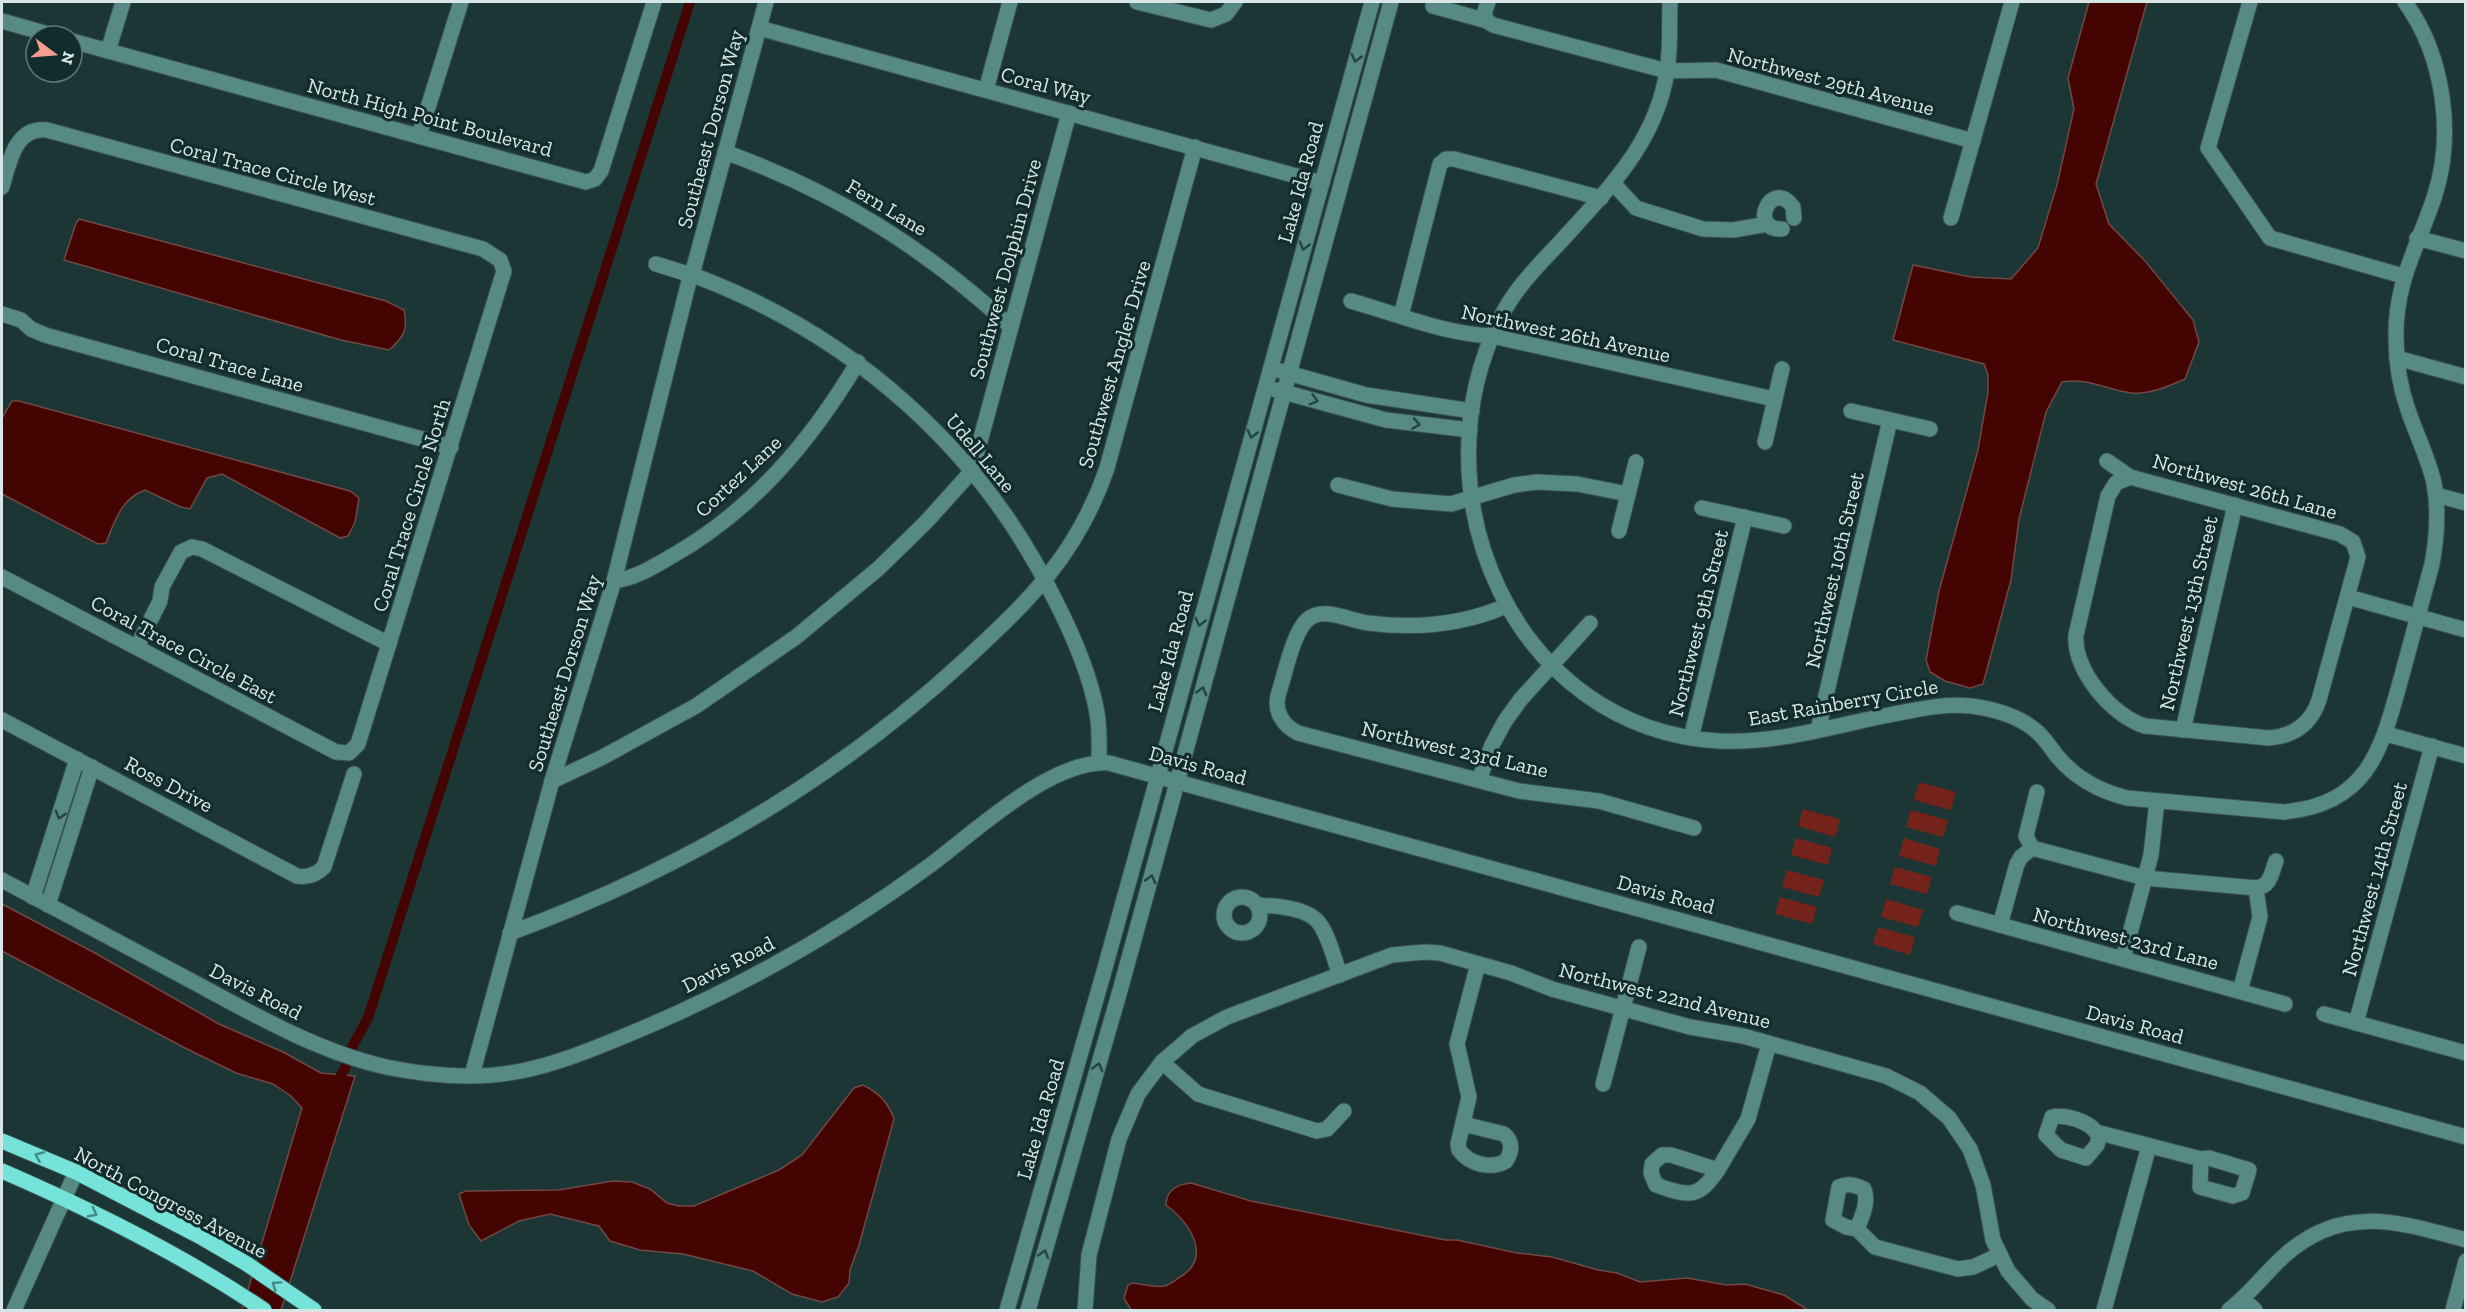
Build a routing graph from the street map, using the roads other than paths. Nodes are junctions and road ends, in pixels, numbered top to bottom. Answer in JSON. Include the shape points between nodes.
{"nodes":[{"id":1,"x":123,"y":2,"type":"edge"},
{"id":2,"x":461,"y":2,"type":"edge"},
{"id":3,"x":654,"y":2,"type":"edge"},
{"id":4,"x":766,"y":2,"type":"edge"},
{"id":5,"x":1010,"y":2,"type":"edge"},
{"id":6,"x":1137,"y":2,"type":"edge"},
{"id":7,"x":1372,"y":2,"type":"edge"},
{"id":8,"x":1391,"y":2,"type":"edge"},
{"id":9,"x":1488,"y":2,"type":"edge"},
{"id":10,"x":1670,"y":2,"type":"edge"},
{"id":11,"x":2012,"y":2,"type":"edge"},
{"id":12,"x":2250,"y":2,"type":"edge"},
{"id":13,"x":2405,"y":2,"type":"edge"},
{"id":14,"x":1433,"y":6,"type":"dead end"},
{"id":15,"x":1231,"y":8,"type":"edge"},
{"id":16,"x":2,"y":21,"type":"edge"},
{"id":17,"x":1487,"y":21,"type":"junction"},
{"id":18,"x":24,"y":27,"type":"edge"},
{"id":19,"x":759,"y":28,"type":"junction"},
{"id":20,"x":84,"y":44,"type":"edge"},
{"id":21,"x":108,"y":51,"type":"junction"},
{"id":22,"x":1667,"y":71,"type":"junction"},
{"id":23,"x":986,"y":90,"type":"junction"},
{"id":24,"x":1070,"y":113,"type":"junction"},
{"id":25,"x":419,"y":136,"type":"junction"},
{"id":26,"x":1972,"y":141,"type":"junction"},
{"id":27,"x":1195,"y":147,"type":"junction"},
{"id":28,"x":725,"y":152,"type":"junction"},
{"id":29,"x":3,"y":178,"type":"edge"},
{"id":30,"x":1322,"y":183,"type":"junction"},
{"id":31,"x":1613,"y":183,"type":"junction"},
{"id":32,"x":1601,"y":198,"type":"junction"},
{"id":33,"x":1951,"y":218,"type":"dead end"},
{"id":34,"x":1781,"y":224,"type":"dead end"},
{"id":35,"x":2417,"y":238,"type":"junction"},
{"id":36,"x":2466,"y":251,"type":"edge"},
{"id":37,"x":656,"y":264,"type":"dead end"},
{"id":38,"x":503,"y":265,"type":"joint"},
{"id":39,"x":692,"y":274,"type":"junction"},
{"id":40,"x":2403,"y":276,"type":"junction"},
{"id":41,"x":1351,"y":301,"type":"dead end"},
{"id":42,"x":2,"y":314,"type":"edge"},
{"id":43,"x":1401,"y":316,"type":"junction"},
{"id":44,"x":1010,"y":326,"type":"junction"},
{"id":45,"x":1492,"y":336,"type":"junction"},
{"id":46,"x":2397,"y":358,"type":"junction"},
{"id":47,"x":858,"y":362,"type":"junction"},
{"id":48,"x":1270,"y":367,"type":"junction"},
{"id":49,"x":1782,"y":369,"type":"dead end"},
{"id":50,"x":1289,"y":373,"type":"junction"},
{"id":51,"x":2466,"y":377,"type":"edge"},
{"id":52,"x":1265,"y":387,"type":"junction"},
{"id":53,"x":1284,"y":392,"type":"junction"},
{"id":54,"x":1774,"y":399,"type":"junction"},
{"id":55,"x":1472,"y":411,"type":"junction"},
{"id":56,"x":1851,"y":411,"type":"dead end"},
{"id":57,"x":1890,"y":420,"type":"junction"},
{"id":58,"x":1930,"y":429,"type":"dead end"},
{"id":59,"x":1470,"y":430,"type":"junction"},
{"id":60,"x":1765,"y":442,"type":"dead end"},
{"id":61,"x":451,"y":447,"type":"junction"},
{"id":62,"x":2107,"y":461,"type":"dead end"},
{"id":63,"x":1636,"y":462,"type":"dead end"},
{"id":64,"x":972,"y":471,"type":"junction"},
{"id":65,"x":2130,"y":477,"type":"junction"},
{"id":66,"x":1338,"y":485,"type":"dead end"},
{"id":67,"x":1628,"y":495,"type":"junction"},
{"id":68,"x":2436,"y":495,"type":"junction"},
{"id":69,"x":1472,"y":499,"type":"junction"},
{"id":70,"x":2466,"y":503,"type":"edge"},
{"id":71,"x":2235,"y":505,"type":"junction"},
{"id":72,"x":1702,"y":508,"type":"dead end"},
{"id":73,"x":1745,"y":518,"type":"junction"},
{"id":74,"x":1784,"y":526,"type":"dead end"},
{"id":75,"x":1619,"y":531,"type":"dead end"},
{"id":76,"x":2,"y":577,"type":"edge"},
{"id":77,"x":1045,"y":579,"type":"junction"},
{"id":78,"x":614,"y":581,"type":"junction"},
{"id":79,"x":2348,"y":597,"type":"junction"},
{"id":80,"x":1506,"y":606,"type":"junction"},
{"id":81,"x":2418,"y":616,"type":"junction"},
{"id":82,"x":1590,"y":623,"type":"dead end"},
{"id":83,"x":2466,"y":630,"type":"edge"},
{"id":84,"x":389,"y":644,"type":"junction"},
{"id":85,"x":137,"y":648,"type":"junction"},
{"id":86,"x":1552,"y":667,"type":"junction"},
{"id":87,"x":2,"y":720,"type":"edge"},
{"id":88,"x":1818,"y":730,"type":"junction"},
{"id":89,"x":2183,"y":730,"type":"junction"},
{"id":90,"x":2386,"y":734,"type":"junction"},
{"id":91,"x":1691,"y":738,"type":"junction"},
{"id":92,"x":2432,"y":746,"type":"junction"},
{"id":93,"x":349,"y":753,"type":"joint"},
{"id":94,"x":2466,"y":756,"type":"edge"},
{"id":95,"x":77,"y":759,"type":"junction"},
{"id":96,"x":1099,"y":762,"type":"junction"},
{"id":97,"x":92,"y":767,"type":"junction"},
{"id":98,"x":354,"y":774,"type":"dead end"},
{"id":99,"x":1158,"y":776,"type":"junction"},
{"id":100,"x":1479,"y":780,"type":"junction"},
{"id":101,"x":552,"y":781,"type":"junction"},
{"id":102,"x":1177,"y":781,"type":"junction"},
{"id":103,"x":2037,"y":792,"type":"dead end"},
{"id":104,"x":2157,"y":801,"type":"junction"},
{"id":105,"x":1694,"y":828,"type":"dead end"},
{"id":106,"x":2032,"y":848,"type":"junction"},
{"id":107,"x":2276,"y":861,"type":"dead end"},
{"id":108,"x":2145,"y":878,"type":"junction"},
{"id":109,"x":2,"y":880,"type":"edge"},
{"id":110,"x":2256,"y":888,"type":"junction"},
{"id":111,"x":33,"y":897,"type":"junction"},
{"id":112,"x":48,"y":905,"type":"junction"},
{"id":113,"x":1257,"y":905,"type":"dead end"},
{"id":114,"x":1957,"y":913,"type":"dead end"},
{"id":115,"x":2000,"y":925,"type":"junction"},
{"id":116,"x":510,"y":933,"type":"junction"},
{"id":117,"x":1639,"y":947,"type":"dead end"},
{"id":118,"x":2123,"y":959,"type":"junction"},
{"id":119,"x":1478,"y":964,"type":"junction"},
{"id":120,"x":1340,"y":975,"type":"junction"},
{"id":121,"x":2240,"y":991,"type":"junction"},
{"id":122,"x":2285,"y":1004,"type":"dead end"},
{"id":123,"x":1622,"y":1008,"type":"junction"},
{"id":124,"x":2324,"y":1014,"type":"dead end"},
{"id":125,"x":2356,"y":1023,"type":"junction"},
{"id":126,"x":1769,"y":1044,"type":"junction"},
{"id":127,"x":2466,"y":1053,"type":"edge"},
{"id":128,"x":1162,"y":1062,"type":"junction"},
{"id":129,"x":1076,"y":1071,"type":"junction"},
{"id":130,"x":472,"y":1075,"type":"junction"},
{"id":131,"x":1603,"y":1084,"type":"dead end"},
{"id":132,"x":1087,"y":1107,"type":"junction"},
{"id":133,"x":1344,"y":1111,"type":"dead end"},
{"id":134,"x":1463,"y":1124,"type":"dead end"},
{"id":135,"x":2100,"y":1134,"type":"dead end"},
{"id":136,"x":2466,"y":1137,"type":"edge"},
{"id":137,"x":2,"y":1141,"type":"edge"},
{"id":138,"x":2149,"y":1146,"type":"junction"},
{"id":139,"x":2201,"y":1159,"type":"dead end"},
{"id":140,"x":1718,"y":1170,"type":"dead end"},
{"id":141,"x":2,"y":1171,"type":"edge"},
{"id":142,"x":76,"y":1172,"type":"junction"},
{"id":143,"x":64,"y":1198,"type":"junction"},
{"id":144,"x":1857,"y":1229,"type":"dead end"},
{"id":145,"x":2466,"y":1240,"type":"edge"},
{"id":146,"x":1999,"y":1255,"type":"junction"},
{"id":147,"x":2466,"y":1261,"type":"edge"},
{"id":148,"x":2243,"y":1299,"type":"junction"},
{"id":149,"x":310,"y":1308,"type":"edge"},
{"id":150,"x":14,"y":1311,"type":"edge"},
{"id":151,"x":264,"y":1311,"type":"edge"},
{"id":152,"x":1007,"y":1311,"type":"edge"},
{"id":153,"x":1028,"y":1311,"type":"edge"},
{"id":154,"x":1085,"y":1311,"type":"edge"},
{"id":155,"x":2048,"y":1311,"type":"edge"},
{"id":156,"x":2104,"y":1311,"type":"edge"},
{"id":157,"x":2229,"y":1311,"type":"edge"},
{"id":158,"x":2255,"y":1311,"type":"edge"},
{"id":159,"x":2453,"y":1311,"type":"edge"}],
"edges":[{"from":1,"to":21,"type":"street"},
{"from":2,"to":25,"type":"street"},
{"from":3,"to":25,"type":"street","name":"North High Point Boulevard","via":[[601,171],[595,179],[586,182]]},
{"from":4,"to":19,"type":"street","name":"Southeast Dorson Way"},
{"from":5,"to":23,"type":"street"},
{"from":6,"to":15,"type":"street","via":[[1203,20],[1219,18]]},
{"from":7,"to":30,"type":"street","name":"Lake Ida Road","one_way":true},
{"from":8,"to":50,"type":"street","name":"Lake Ida Road"},
{"from":9,"to":17,"type":"street","via":[[1484,14]]},
{"from":10,"to":22,"type":"street","name":"East Rainberry Circle"},
{"from":11,"to":26,"type":"street"},
{"from":12,"to":40,"type":"street","via":[[2208,148],[2270,238]]},
{"from":13,"to":35,"type":"street","name":"East Rainberry Circle","via":[[2432,55],[2444,125],[2439,179]]},
{"from":14,"to":17,"type":"street","name":"Northwest 29th Avenue"},
{"from":16,"to":18,"type":"street"},
{"from":17,"to":22,"type":"street","name":"Northwest 29th Avenue"},
{"from":19,"to":23,"type":"street","name":"Coral Way"},
{"from":19,"to":28,"type":"street","name":"Southeast Dorson Way"},
{"from":20,"to":21,"type":"street","name":"North High Point Boulevard"},
{"from":21,"to":25,"type":"street","name":"North High Point Boulevard"},
{"from":22,"to":26,"type":"street","name":"Northwest 29th Avenue","via":[[1716,70]]},
{"from":22,"to":31,"type":"street","name":"East Rainberry Circle","via":[[1648,131],[1635,156]]},
{"from":23,"to":24,"type":"street","name":"Coral Way"},
{"from":24,"to":27,"type":"street","name":"Coral Way"},
{"from":24,"to":44,"type":"street","name":"Southwest Dolphin Drive"},
{"from":26,"to":33,"type":"street"},
{"from":27,"to":30,"type":"street","name":"Coral Way"},
{"from":27,"to":77,"type":"street","name":"Southwest Angler Drive","via":[[1098,496],[1070,549]]},
{"from":28,"to":39,"type":"street","name":"Southeast Dorson Way"},
{"from":28,"to":44,"type":"street","name":"Fern Lane","via":[[794,179],[871,220],[944,269]]},
{"from":29,"to":38,"type":"street","name":"Coral Trace Circle West","via":[[19,140],[27,133],[38,129],[60,132],[483,249]]},
{"from":30,"to":48,"type":"street","name":"Lake Ida Road","one_way":true},
{"from":31,"to":32,"type":"street","name":"East Rainberry Circle"},
{"from":31,"to":34,"type":"street","via":[[1636,208],[1703,229]]},
{"from":32,"to":43,"type":"street","via":[[1446,159],[1440,164]]},
{"from":32,"to":45,"type":"street","name":"East Rainberry Circle","via":[[1515,292]]},
{"from":35,"to":36,"type":"street"},
{"from":35,"to":40,"type":"street","name":"East Rainberry Circle"},
{"from":37,"to":39,"type":"street","name":"Udell Lane"},
{"from":38,"to":61,"type":"street","name":"Coral Trace Circle North","via":[[503,278]]},
{"from":39,"to":47,"type":"street","name":"Udell Lane","via":[[773,310]]},
{"from":39,"to":78,"type":"street","name":"Southeast Dorson Way"},
{"from":40,"to":46,"type":"street","name":"East Rainberry Circle","via":[[2396,319]]},
{"from":41,"to":43,"type":"street","name":"Northwest 26th Avenue"},
{"from":42,"to":61,"type":"street","name":"Coral Trace Lane","via":[[45,335]]},
{"from":43,"to":45,"type":"street","name":"Northwest 26th Avenue"},
{"from":44,"to":64,"type":"street","name":"Southwest Dolphin Drive"},
{"from":45,"to":54,"type":"street","name":"Northwest 26th Avenue"},
{"from":45,"to":55,"type":"street","name":"East Rainberry Circle"},
{"from":46,"to":51,"type":"street"},
{"from":46,"to":68,"type":"street","name":"East Rainberry Circle","via":[[2408,410],[2427,458]]},
{"from":47,"to":64,"type":"street","name":"Udell Lane","via":[[919,413]]},
{"from":47,"to":78,"type":"street","name":"Cortez Lane","via":[[813,432],[749,500],[683,550],[629,579]]},
{"from":48,"to":50,"type":"street"},
{"from":48,"to":52,"type":"street","name":"Lake Ida Road"},
{"from":49,"to":54,"type":"street"},
{"from":50,"to":53,"type":"street","name":"Lake Ida Road"},
{"from":50,"to":55,"type":"street","via":[[1366,396]]},
{"from":52,"to":53,"type":"street"},
{"from":52,"to":99,"type":"street","name":"Lake Ida Road","one_way":true},
{"from":53,"to":59,"type":"street","one_way":true,"via":[[1386,420]]},
{"from":102,"to":53,"type":"street","name":"Lake Ida Road","one_way":true},
{"from":54,"to":60,"type":"street"},
{"from":55,"to":59,"type":"street","name":"East Rainberry Circle"},
{"from":56,"to":57,"type":"street"},
{"from":57,"to":58,"type":"street"},
{"from":57,"to":88,"type":"street","name":"Northwest 10th Street"},
{"from":59,"to":69,"type":"street","name":"East Rainberry Circle"},
{"from":61,"to":84,"type":"street","name":"Coral Trace Circle North"},
{"from":62,"to":65,"type":"street","name":"Northwest 26th Lane"},
{"from":63,"to":67,"type":"street"},
{"from":64,"to":77,"type":"street","name":"Udell Lane","via":[[1015,528]]},
{"from":64,"to":101,"type":"street","via":[[879,568],[796,637],[696,706]]},
{"from":65,"to":71,"type":"street","name":"Northwest 26th Lane"},
{"from":65,"to":89,"type":"street","via":[[2116,483],[2108,496],[2076,635],[2076,651],[2082,666],[2124,717],[2145,726]]},
{"from":66,"to":69,"type":"street","via":[[1421,502],[1451,504]]},
{"from":67,"to":69,"type":"street","via":[[1577,484],[1537,482]]},
{"from":67,"to":75,"type":"street"},
{"from":68,"to":70,"type":"street"},
{"from":68,"to":81,"type":"street","name":"East Rainberry Circle","via":[[2436,540]]},
{"from":69,"to":80,"type":"street","name":"East Rainberry Circle","via":[[1484,553]]},
{"from":71,"to":79,"type":"street","name":"Northwest 26th Lane","via":[[2347,537],[2358,557]]},
{"from":71,"to":89,"type":"street","name":"Northwest 13th Street"},
{"from":72,"to":73,"type":"street","name":"Northwest 9th Street"},
{"from":73,"to":74,"type":"street","name":"Northwest 9th Street"},
{"from":73,"to":91,"type":"street","name":"Northwest 9th Street"},
{"from":76,"to":85,"type":"street","name":"Coral Trace Circle East"},
{"from":77,"to":96,"type":"street","name":"Udell Lane","via":[[1090,686],[1097,711]]},
{"from":77,"to":116,"type":"street","name":"Southwest Angler Drive","via":[[938,684],[802,788],[655,873]]},
{"from":78,"to":101,"type":"street","name":"Southeast Dorson Way"},
{"from":79,"to":81,"type":"street"},
{"from":79,"to":89,"type":"street","name":"Northwest 26th Lane","via":[[2319,700],[2312,715],[2294,732],[2278,737]]},
{"from":80,"to":86,"type":"street","name":"East Rainberry Circle"},
{"from":80,"to":100,"type":"street","name":"Northwest 23rd Lane","via":[[1471,618],[1417,627],[1319,614],[1305,621],[1299,632],[1277,697],[1281,719],[1298,733]]},
{"from":81,"to":83,"type":"street"},
{"from":81,"to":90,"type":"street","name":"East Rainberry Circle"},
{"from":82,"to":86,"type":"street"},
{"from":84,"to":85,"type":"street","via":[[192,547],[181,552]]},
{"from":84,"to":93,"type":"street","name":"Coral Trace Circle North","via":[[358,744]]},
{"from":85,"to":93,"type":"street","name":"Coral Trace Circle East","via":[[336,752]]},
{"from":86,"to":91,"type":"street","name":"East Rainberry Circle","via":[[1611,710]]},
{"from":86,"to":100,"type":"street","via":[[1505,721]]},
{"from":87,"to":95,"type":"street","name":"Ross Drive"},
{"from":88,"to":91,"type":"street","name":"East Rainberry Circle","via":[[1749,741]]},
{"from":88,"to":104,"type":"street","name":"East Rainberry Circle","via":[[1931,706],[1989,709],[2032,728],[2068,768],[2096,787],[2127,798]]},
{"from":90,"to":92,"type":"street"},
{"from":90,"to":104,"type":"street","name":"East Rainberry Circle","via":[[2363,776],[2339,796],[2316,807],[2276,812]]},
{"from":92,"to":94,"type":"street"},
{"from":92,"to":125,"type":"street","name":"Northwest 14th Street"},
{"from":95,"to":97,"type":"street","name":"Ross Drive"},
{"from":95,"to":111,"type":"street","one_way":true},
{"from":96,"to":99,"type":"street","name":"Davis Road"},
{"from":96,"to":130,"type":"street","name":"Davis Road","via":[[1074,767],[1042,784],[849,921],[712,997],[551,1063],[520,1071]]},
{"from":97,"to":98,"type":"street","name":"Ross Drive","via":[[297,876],[312,876],[327,860]]},
{"from":97,"to":112,"type":"street"},
{"from":99,"to":102,"type":"street","name":"Davis Road"},
{"from":99,"to":129,"type":"street","name":"Lake Ida Road"},
{"from":100,"to":105,"type":"street","name":"Northwest 23rd Lane","via":[[1599,801]]},
{"from":101,"to":116,"type":"street","name":"Southeast Dorson Way"},
{"from":132,"to":102,"type":"street","name":"Lake Ida Road","one_way":true},
{"from":102,"to":136,"type":"street","name":"Davis Road"},
{"from":103,"to":106,"type":"street","via":[[2026,836]]},
{"from":104,"to":108,"type":"street"},
{"from":106,"to":108,"type":"street"},
{"from":106,"to":115,"type":"street","via":[[2017,864]]},
{"from":107,"to":110,"type":"street","via":[[2269,882]]},
{"from":108,"to":110,"type":"street"},
{"from":108,"to":118,"type":"street"},
{"from":109,"to":111,"type":"street","name":"Davis Road"},
{"from":110,"to":121,"type":"street","via":[[2260,917]]},
{"from":111,"to":112,"type":"street","name":"Davis Road"},
{"from":112,"to":130,"type":"street","name":"Davis Road","via":[[295,1035],[383,1066],[445,1077]]},
{"from":113,"to":120,"type":"street","via":[[1276,906],[1313,917],[1322,929]]},
{"from":114,"to":115,"type":"street","name":"Northwest 23rd Lane"},
{"from":115,"to":118,"type":"street","name":"Northwest 23rd Lane"},
{"from":116,"to":130,"type":"street","name":"Southeast Dorson Way"},
{"from":117,"to":123,"type":"street"},
{"from":118,"to":121,"type":"street","name":"Northwest 23rd Lane"},
{"from":119,"to":120,"type":"street","name":"Northwest 22nd Avenue","via":[[1440,953],[1408,952]]},
{"from":119,"to":123,"type":"street","name":"Northwest 22nd Avenue"},
{"from":119,"to":134,"type":"street","via":[[1457,1044],[1469,1088]]},
{"from":120,"to":128,"type":"street","name":"Northwest 22nd Avenue","via":[[1213,1024]]},
{"from":121,"to":122,"type":"street","name":"Northwest 23rd Lane"},
{"from":123,"to":126,"type":"street","name":"Northwest 22nd Avenue"},
{"from":123,"to":131,"type":"street"},
{"from":124,"to":125,"type":"street"},
{"from":125,"to":127,"type":"street"},
{"from":126,"to":140,"type":"street","via":[[1748,1119]]},
{"from":126,"to":146,"type":"street","name":"Northwest 22nd Avenue","via":[[1886,1076],[1935,1104],[1970,1149],[1983,1185],[1988,1222]]},
{"from":128,"to":133,"type":"street","via":[[1198,1095],[1317,1131],[1327,1129]]},
{"from":128,"to":154,"type":"street","name":"Northwest 22nd Avenue","via":[[1138,1094],[1119,1139],[1089,1255]]},
{"from":129,"to":132,"type":"street","via":[[1086,1087]]},
{"from":129,"to":152,"type":"street","name":"Lake Ida Road"},
{"from":153,"to":132,"type":"street","name":"Lake Ida Road","one_way":true},
{"from":135,"to":138,"type":"street"},
{"from":142,"to":137,"type":"main road","name":"North Congress Avenue","one_way":true},
{"from":138,"to":139,"type":"street"},
{"from":138,"to":156,"type":"street"},
{"from":141,"to":143,"type":"main road"},
{"from":142,"to":143,"type":"street"},
{"from":149,"to":142,"type":"main road","name":"North Congress Avenue","one_way":true,"via":[[247,1264]]},
{"from":143,"to":150,"type":"street"},
{"from":143,"to":151,"type":"main road","one_way":true,"via":[[232,1288]]},
{"from":144,"to":146,"type":"street","via":[[1875,1247],[1958,1269]]},
{"from":145,"to":148,"type":"street","via":[[2386,1221],[2341,1225],[2299,1244]]},
{"from":146,"to":155,"type":"street","name":"Northwest 22nd Avenue","via":[[2019,1286]]},
{"from":147,"to":159,"type":"street"},
{"from":148,"to":157,"type":"street"},
{"from":148,"to":158,"type":"street"}]}
